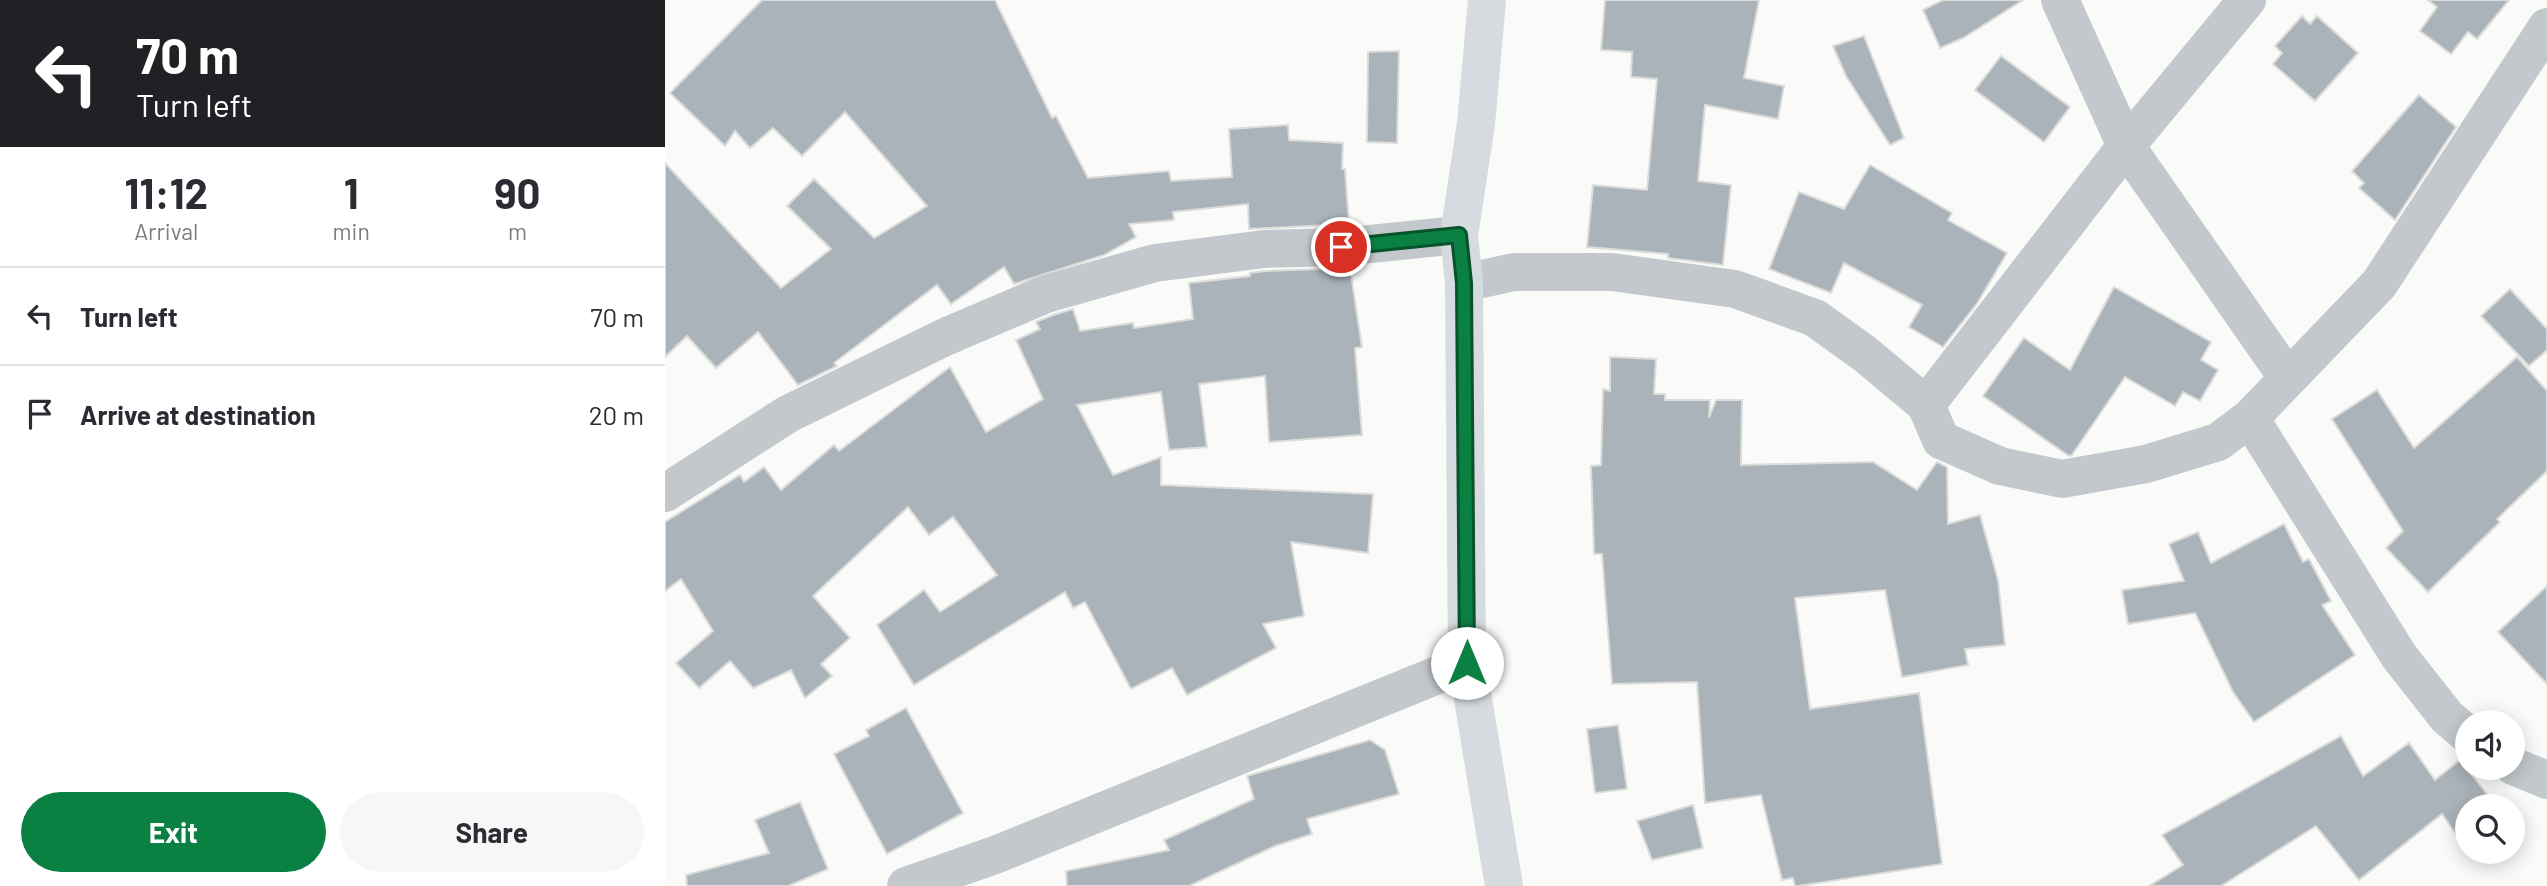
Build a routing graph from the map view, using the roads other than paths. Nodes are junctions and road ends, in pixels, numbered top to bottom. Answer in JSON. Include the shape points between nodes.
{"nodes":[{"id":1,"x":1487,"y":0,"type":"edge"},
{"id":2,"x":2060,"y":0,"type":"edge"},
{"id":3,"x":2246,"y":0,"type":"edge"},
{"id":4,"x":2547,"y":27,"type":"edge"},
{"id":5,"x":2126,"y":146,"type":"junction"},
{"id":6,"x":1459,"y":235,"type":"junction"},
{"id":7,"x":1464,"y":283,"type":"junction"},
{"id":8,"x":2287,"y":377,"type":"junction"},
{"id":9,"x":1926,"y":405,"type":"junction"},
{"id":10,"x":2250,"y":418,"type":"junction"},
{"id":11,"x":665,"y":493,"type":"edge"},
{"id":12,"x":1467,"y":663,"type":"junction"},
{"id":13,"x":2455,"y":724,"type":"edge"},
{"id":14,"x":2525,"y":771,"type":"edge"},
{"id":15,"x":2547,"y":780,"type":"edge"},
{"id":16,"x":906,"y":886,"type":"edge"},
{"id":17,"x":1504,"y":886,"type":"edge"}],
"edges":[{"from":1,"to":6,"type":"main road","via":[[1476,124]]},
{"from":2,"to":5,"type":"street"},
{"from":3,"to":5,"type":"street"},
{"from":4,"to":8,"type":"street","via":[[2379,284]]},
{"from":5,"to":8,"type":"street"},
{"from":5,"to":9,"type":"street"},
{"from":6,"to":7,"type":"main road"},
{"from":6,"to":11,"type":"street","via":[[1265,249],[1155,263],[1046,294],[945,337],[788,414]]},
{"from":7,"to":9,"type":"street","via":[[1514,272],[1612,272],[1735,289],[1815,318]]},
{"from":7,"to":12,"type":"main road"},
{"from":8,"to":10,"type":"street"},
{"from":9,"to":10,"type":"street","via":[[1941,440],[2000,467],[2062,479],[2146,464],[2218,442]]},
{"from":10,"to":13,"type":"street","via":[[2399,656]]},
{"from":12,"to":16,"type":"street","via":[[1007,850]]},
{"from":12,"to":17,"type":"main road"},
{"from":14,"to":15,"type":"street"}]}
